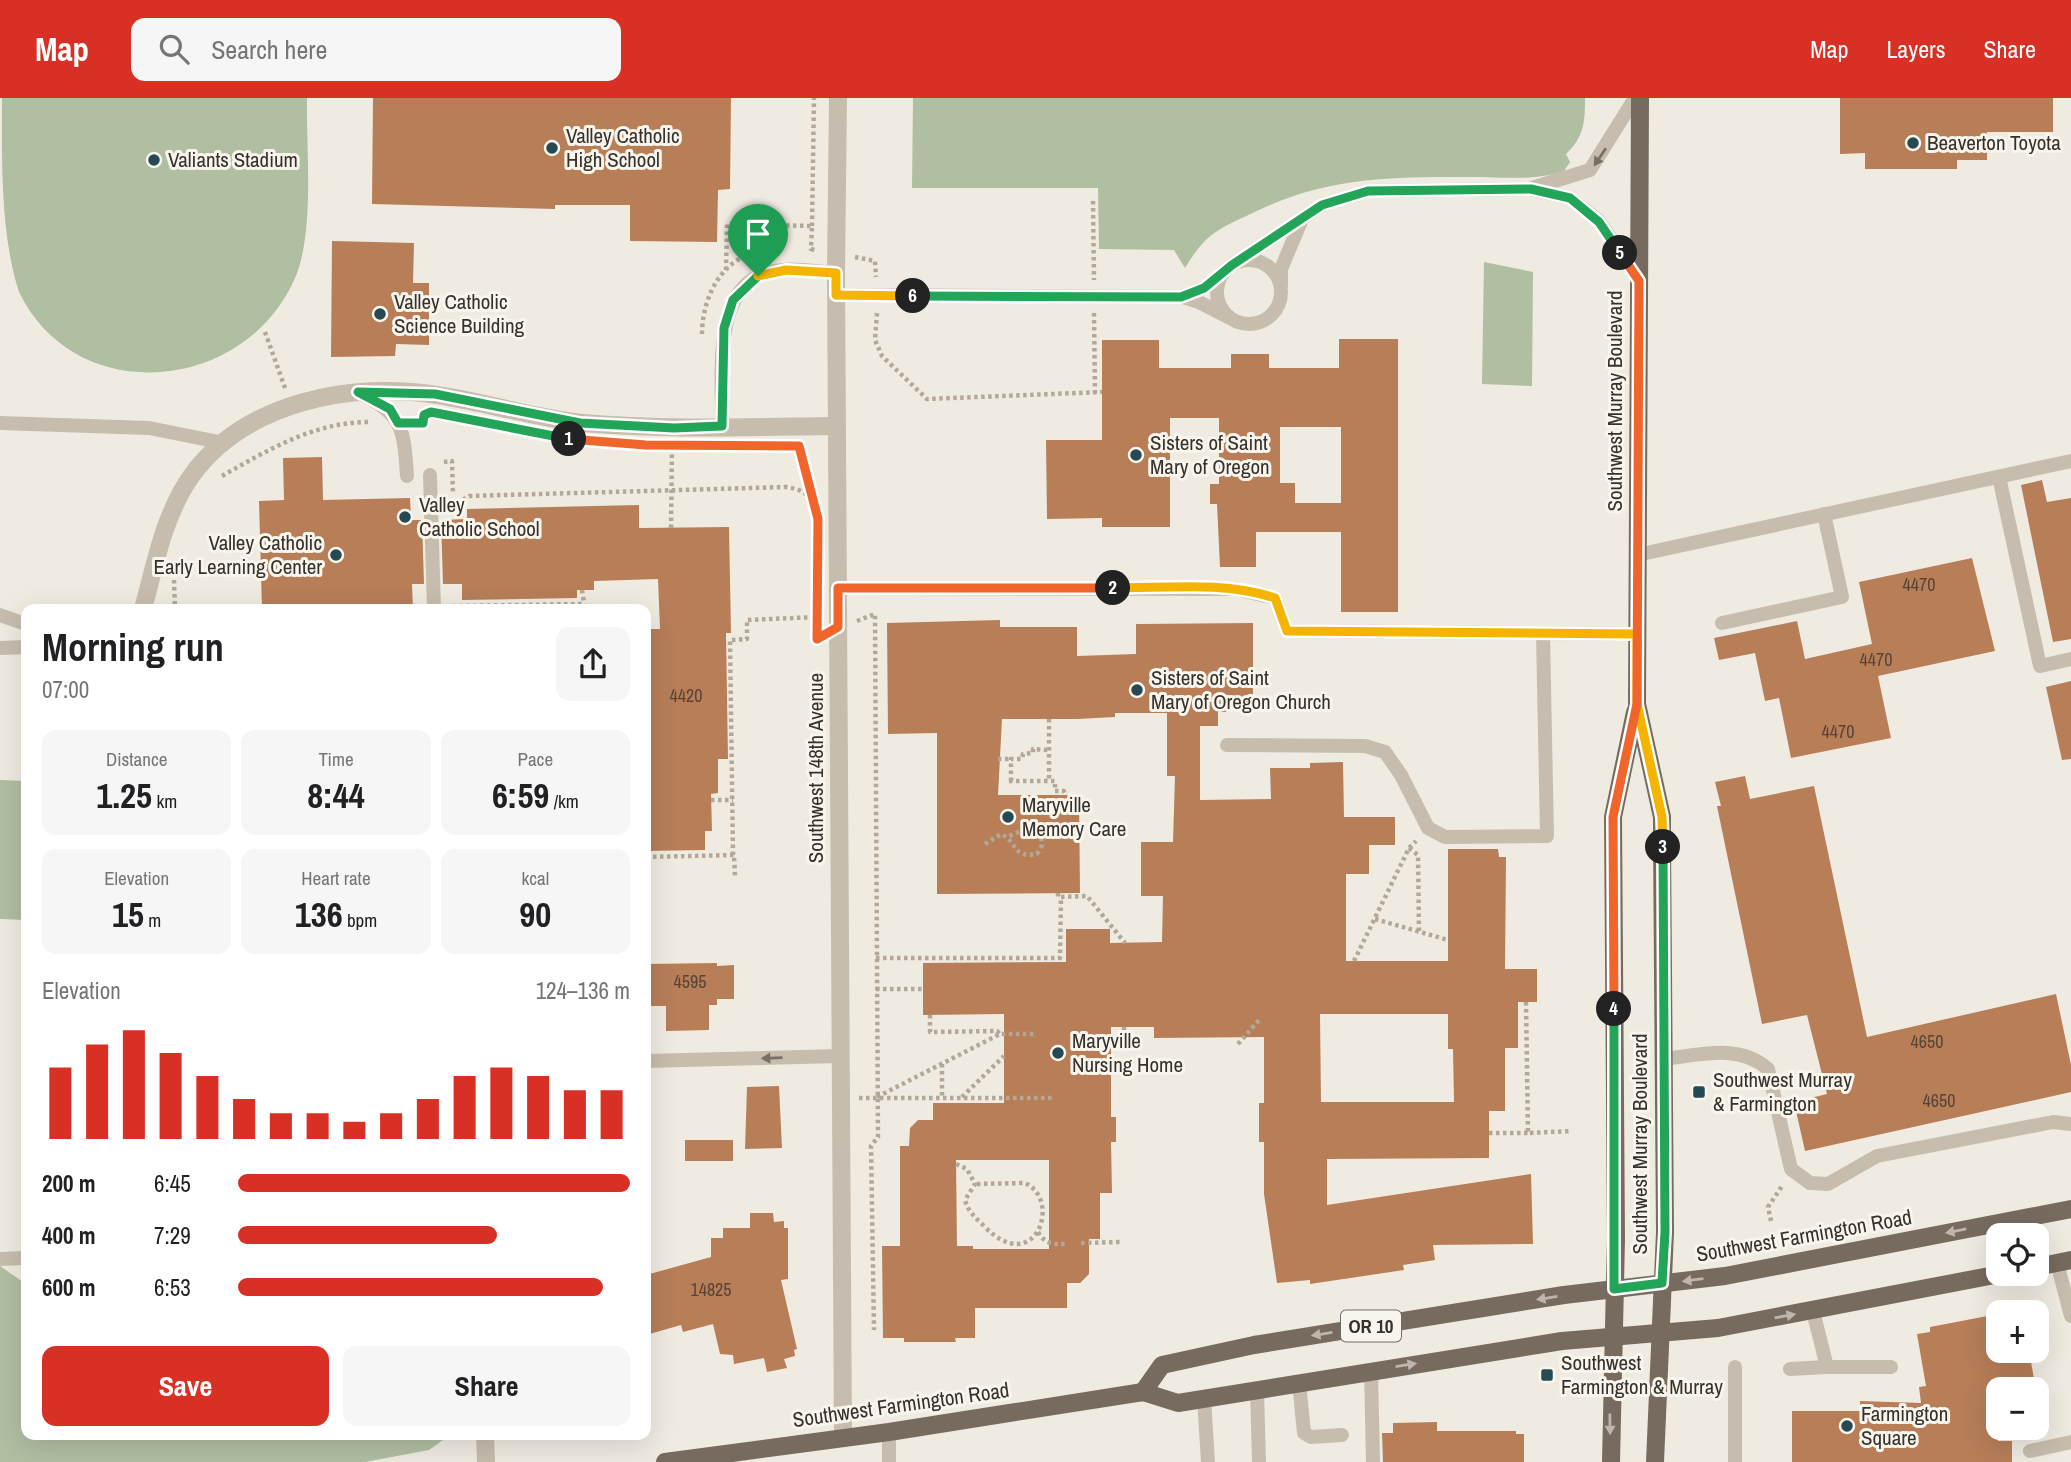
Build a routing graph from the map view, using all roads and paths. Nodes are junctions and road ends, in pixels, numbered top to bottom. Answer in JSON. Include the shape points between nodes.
{"nodes":[{"id":1,"x":814,"y":98,"type":"edge"},
{"id":2,"x":838,"y":98,"type":"edge"},
{"id":3,"x":1637,"y":98,"type":"edge"},
{"id":4,"x":1531,"y":189,"type":"junction"},
{"id":5,"x":1303,"y":218,"type":"junction"},
{"id":6,"x":812,"y":226,"type":"dead end"},
{"id":7,"x":1232,"y":265,"type":"junction"},
{"id":8,"x":836,"y":273,"type":"junction"},
{"id":9,"x":1639,"y":281,"type":"junction"},
{"id":10,"x":1281,"y":286,"type":"junction"},
{"id":11,"x":836,"y":295,"type":"junction"},
{"id":12,"x":1181,"y":297,"type":"junction"},
{"id":13,"x":1235,"y":320,"type":"junction"},
{"id":14,"x":265,"y":332,"type":"dead end"},
{"id":15,"x":358,"y":392,"type":"junction"},
{"id":16,"x":291,"y":406,"type":"junction"},
{"id":17,"x":398,"y":423,"type":"junction"},
{"id":18,"x":0,"y":424,"type":"edge"},
{"id":19,"x":722,"y":426,"type":"junction"},
{"id":20,"x":837,"y":426,"type":"junction"},
{"id":21,"x":302,"y":434,"type":"junction"},
{"id":22,"x":224,"y":443,"type":"junction"},
{"id":23,"x":659,"y":445,"type":"dead end"},
{"id":24,"x":672,"y":445,"type":"junction"},
{"id":25,"x":685,"y":445,"type":"dead end"},
{"id":26,"x":786,"y":446,"type":"dead end"},
{"id":27,"x":2071,"y":461,"type":"edge"},
{"id":28,"x":434,"y":468,"type":"joint"},
{"id":29,"x":407,"y":476,"type":"dead end"},
{"id":30,"x":1999,"y":477,"type":"junction"},
{"id":31,"x":214,"y":485,"type":"dead end"},
{"id":32,"x":674,"y":490,"type":"junction"},
{"id":33,"x":453,"y":498,"type":"dead end"},
{"id":34,"x":814,"y":504,"type":"junction"},
{"id":35,"x":447,"y":511,"type":"dead end"},
{"id":36,"x":816,"y":512,"type":"dead end"},
{"id":37,"x":1824,"y":514,"type":"junction"},
{"id":38,"x":671,"y":528,"type":"dead end"},
{"id":39,"x":1637,"y":555,"type":"junction"},
{"id":40,"x":174,"y":575,"type":"dead end"},
{"id":41,"x":838,"y":588,"type":"junction"},
{"id":42,"x":582,"y":590,"type":"dead end"},
{"id":43,"x":817,"y":603,"type":"dead end"},
{"id":44,"x":145,"y":604,"type":"edge"},
{"id":45,"x":175,"y":604,"type":"edge"},
{"id":46,"x":434,"y":604,"type":"edge"},
{"id":47,"x":584,"y":604,"type":"edge"},
{"id":48,"x":0,"y":615,"type":"edge"},
{"id":49,"x":817,"y":617,"type":"junction"},
{"id":50,"x":21,"y":622,"type":"edge"},
{"id":51,"x":1721,"y":623,"type":"dead end"},
{"id":52,"x":838,"y":627,"type":"junction"},
{"id":53,"x":1543,"y":634,"type":"junction"},
{"id":54,"x":1637,"y":634,"type":"junction"},
{"id":55,"x":21,"y":647,"type":"edge"},
{"id":56,"x":0,"y":648,"type":"edge"},
{"id":57,"x":2071,"y":659,"type":"edge"},
{"id":58,"x":1637,"y":704,"type":"junction"},
{"id":59,"x":1049,"y":719,"type":"dead end"},
{"id":60,"x":1227,"y":745,"type":"dead end"},
{"id":61,"x":1049,"y":750,"type":"junction"},
{"id":62,"x":999,"y":759,"type":"dead end"},
{"id":63,"x":1011,"y":759,"type":"junction"},
{"id":64,"x":1049,"y":781,"type":"junction"},
{"id":65,"x":1064,"y":795,"type":"dead end"},
{"id":66,"x":711,"y":800,"type":"dead end"},
{"id":67,"x":733,"y":800,"type":"junction"},
{"id":68,"x":1428,"y":828,"type":"junction"},
{"id":69,"x":1007,"y":837,"type":"junction"},
{"id":70,"x":985,"y":844,"type":"dead end"},
{"id":71,"x":1409,"y":848,"type":"junction"},
{"id":72,"x":733,"y":855,"type":"junction"},
{"id":73,"x":651,"y":857,"type":"edge"},
{"id":74,"x":735,"y":876,"type":"dead end"},
{"id":75,"x":1375,"y":919,"type":"junction"},
{"id":76,"x":1419,"y":932,"type":"junction"},
{"id":77,"x":1448,"y":940,"type":"dead end"},
{"id":78,"x":1125,"y":943,"type":"dead end"},
{"id":79,"x":876,"y":958,"type":"junction"},
{"id":80,"x":1354,"y":961,"type":"dead end"},
{"id":81,"x":876,"y":989,"type":"junction"},
{"id":82,"x":923,"y":989,"type":"dead end"},
{"id":83,"x":1526,"y":1002,"type":"dead end"},
{"id":84,"x":930,"y":1015,"type":"dead end"},
{"id":85,"x":1260,"y":1019,"type":"dead end"},
{"id":86,"x":1125,"y":1027,"type":"dead end"},
{"id":87,"x":1000,"y":1034,"type":"junction"},
{"id":88,"x":1035,"y":1037,"type":"dead end"},
{"id":89,"x":1125,"y":1042,"type":"dead end"},
{"id":90,"x":1238,"y":1044,"type":"dead end"},
{"id":91,"x":840,"y":1056,"type":"junction"},
{"id":92,"x":1004,"y":1056,"type":"dead end"},
{"id":93,"x":1664,"y":1059,"type":"junction"},
{"id":94,"x":651,"y":1061,"type":"edge"},
{"id":95,"x":942,"y":1064,"type":"junction"},
{"id":96,"x":841,"y":1097,"type":"junction"},
{"id":97,"x":876,"y":1097,"type":"junction"},
{"id":98,"x":942,"y":1097,"type":"junction"},
{"id":99,"x":962,"y":1097,"type":"junction"},
{"id":100,"x":1054,"y":1097,"type":"dead end"},
{"id":101,"x":2071,"y":1124,"type":"edge"},
{"id":102,"x":1572,"y":1131,"type":"dead end"},
{"id":103,"x":1489,"y":1133,"type":"dead end"},
{"id":104,"x":1528,"y":1133,"type":"junction"},
{"id":105,"x":956,"y":1164,"type":"dead end"},
{"id":106,"x":1793,"y":1171,"type":"junction"},
{"id":107,"x":975,"y":1184,"type":"junction"},
{"id":108,"x":2071,"y":1209,"type":"edge"},
{"id":109,"x":1770,"y":1221,"type":"dead end"},
{"id":110,"x":1038,"y":1233,"type":"junction"},
{"id":111,"x":1120,"y":1242,"type":"dead end"},
{"id":112,"x":1082,"y":1243,"type":"dead end"},
{"id":113,"x":1067,"y":1244,"type":"dead end"},
{"id":114,"x":21,"y":1258,"type":"edge"},
{"id":115,"x":0,"y":1259,"type":"edge"},
{"id":116,"x":2064,"y":1261,"type":"edge"},
{"id":117,"x":1986,"y":1277,"type":"edge"},
{"id":118,"x":1662,"y":1283,"type":"junction"},
{"id":119,"x":1614,"y":1289,"type":"junction"},
{"id":120,"x":1813,"y":1311,"type":"junction"},
{"id":121,"x":2071,"y":1316,"type":"edge"},
{"id":122,"x":874,"y":1330,"type":"dead end"},
{"id":123,"x":1659,"y":1333,"type":"junction"},
{"id":124,"x":1613,"y":1336,"type":"junction"},
{"id":125,"x":1735,"y":1367,"type":"dead end"},
{"id":126,"x":1827,"y":1367,"type":"junction"},
{"id":127,"x":1891,"y":1367,"type":"dead end"},
{"id":128,"x":1790,"y":1369,"type":"dead end"},
{"id":129,"x":1371,"y":1371,"type":"junction"},
{"id":130,"x":1299,"y":1382,"type":"junction"},
{"id":131,"x":1257,"y":1390,"type":"junction"},
{"id":132,"x":1143,"y":1392,"type":"junction"},
{"id":133,"x":1205,"y":1399,"type":"junction"},
{"id":134,"x":889,"y":1432,"type":"junction"},
{"id":135,"x":1342,"y":1435,"type":"dead end"},
{"id":136,"x":843,"y":1437,"type":"junction"},
{"id":137,"x":485,"y":1440,"type":"edge"},
{"id":138,"x":2071,"y":1442,"type":"edge"},
{"id":139,"x":2030,"y":1451,"type":"dead end"},
{"id":140,"x":486,"y":1462,"type":"edge"},
{"id":141,"x":665,"y":1462,"type":"edge"},
{"id":142,"x":889,"y":1462,"type":"edge"},
{"id":143,"x":1208,"y":1462,"type":"edge"},
{"id":144,"x":1259,"y":1462,"type":"edge"},
{"id":145,"x":1373,"y":1462,"type":"edge"},
{"id":146,"x":1611,"y":1462,"type":"edge"},
{"id":147,"x":1655,"y":1462,"type":"edge"},
{"id":148,"x":1735,"y":1462,"type":"edge"}],
"edges":[{"from":1,"to":6,"type":"path"},
{"from":2,"to":8,"type":"street","name":"Southwest 148th Avenue"},
{"from":3,"to":4,"type":"lane","one_way":true,"via":[[1591,170]]},
{"from":3,"to":9,"type":"main road","name":"Southwest Murray Boulevard"},
{"from":4,"to":5,"type":"lane","via":[[1368,191],[1343,196]]},
{"from":4,"to":9,"type":"lane","via":[[1570,198],[1591,214]]},
{"from":5,"to":7,"type":"lane"},
{"from":5,"to":10,"type":"lane","via":[[1281,270]]},
{"from":7,"to":10,"type":"lane","via":[[1262,262]]},
{"from":7,"to":12,"type":"lane","via":[[1204,288]]},
{"from":7,"to":13,"type":"lane","via":[[1222,274],[1218,300]]},
{"from":8,"to":11,"type":"street","name":"Southwest 148th Avenue"},
{"from":8,"to":19,"type":"lane","via":[[771,272],[758,276],[733,300],[724,328]]},
{"from":9,"to":39,"type":"main road","name":"Southwest Murray Boulevard"},
{"from":10,"to":13,"type":"lane","via":[[1276,309],[1268,317],[1246,323]]},
{"from":11,"to":12,"type":"lane"},
{"from":11,"to":20,"type":"street","name":"Southwest 148th Avenue"},
{"from":12,"to":13,"type":"lane"},
{"from":14,"to":16,"type":"path"},
{"from":15,"to":16,"type":"street","via":[[325,395]]},
{"from":15,"to":17,"type":"lane","via":[[390,409]]},
{"from":15,"to":19,"type":"street","via":[[435,394],[580,423]]},
{"from":16,"to":21,"type":"path"},
{"from":16,"to":22,"type":"street"},
{"from":17,"to":21,"type":"path","via":[[338,424]]},
{"from":17,"to":29,"type":"lane"},
{"from":18,"to":22,"type":"lane","via":[[149,428]]},
{"from":19,"to":20,"type":"street"},
{"from":20,"to":41,"type":"street","name":"Southwest 148th Avenue"},
{"from":21,"to":31,"type":"path","via":[[219,477]]},
{"from":22,"to":44,"type":"street","via":[[192,475],[176,502]]},
{"from":23,"to":24,"type":"path"},
{"from":24,"to":25,"type":"path"},
{"from":24,"to":32,"type":"path"},
{"from":26,"to":34,"type":"path","via":[[799,446]]},
{"from":27,"to":30,"type":"lane"},
{"from":28,"to":33,"type":"path","via":[[452,461]]},
{"from":28,"to":46,"type":"lane"},
{"from":30,"to":37,"type":"lane"},
{"from":30,"to":57,"type":"lane","via":[[2039,666]]},
{"from":32,"to":34,"type":"path","via":[[797,488]]},
{"from":32,"to":35,"type":"path","via":[[470,496]]},
{"from":32,"to":38,"type":"path"},
{"from":34,"to":36,"type":"path"},
{"from":37,"to":39,"type":"lane"},
{"from":37,"to":51,"type":"lane","via":[[1842,597]]},
{"from":39,"to":54,"type":"main road","name":"Southwest Murray Boulevard"},
{"from":40,"to":45,"type":"path"},
{"from":41,"to":52,"type":"street","name":"Southwest 148th Avenue"},
{"from":41,"to":53,"type":"lane","via":[[1235,589],[1275,598],[1287,631]]},
{"from":42,"to":47,"type":"path"},
{"from":43,"to":49,"type":"path"},
{"from":48,"to":50,"type":"lane"},
{"from":49,"to":52,"type":"path","via":[[817,639]]},
{"from":49,"to":67,"type":"path","via":[[747,620],[747,639],[730,640]]},
{"from":52,"to":79,"type":"path","via":[[875,614]]},
{"from":52,"to":91,"type":"street","name":"Southwest 148th Avenue"},
{"from":53,"to":54,"type":"lane"},
{"from":53,"to":68,"type":"lane","via":[[1547,836],[1445,837]]},
{"from":54,"to":58,"type":"main road","name":"Southwest Murray Boulevard"},
{"from":55,"to":56,"type":"lane"},
{"from":58,"to":93,"type":"main road","name":"Southwest Murray Boulevard","via":[[1662,817]]},
{"from":58,"to":119,"type":"main road","name":"Southwest Murray Boulevard","via":[[1613,817]]},
{"from":59,"to":61,"type":"path"},
{"from":60,"to":68,"type":"lane","via":[[1365,746],[1384,752]]},
{"from":61,"to":63,"type":"path","via":[[1032,749],[1033,753],[1023,754],[1022,759]]},
{"from":61,"to":64,"type":"path"},
{"from":62,"to":63,"type":"path"},
{"from":63,"to":64,"type":"path","via":[[1009,781]]},
{"from":64,"to":65,"type":"path","via":[[1055,781],[1055,792]]},
{"from":66,"to":67,"type":"path"},
{"from":67,"to":72,"type":"path"},
{"from":68,"to":71,"type":"path"},
{"from":69,"to":69,"type":"path","via":[[1019,854],[1037,854],[1045,844],[1041,836],[1021,831]]},
{"from":69,"to":70,"type":"path","via":[[995,836]]},
{"from":71,"to":75,"type":"path"},
{"from":71,"to":76,"type":"path","via":[[1418,855]]},
{"from":72,"to":73,"type":"path"},
{"from":72,"to":74,"type":"path"},
{"from":75,"to":76,"type":"path"},
{"from":75,"to":80,"type":"path"},
{"from":76,"to":77,"type":"path"},
{"from":78,"to":79,"type":"path","via":[[1087,896],[1059,895],[1060,958]]},
{"from":79,"to":81,"type":"path"},
{"from":81,"to":82,"type":"path"},
{"from":81,"to":97,"type":"path"},
{"from":83,"to":104,"type":"path"},
{"from":84,"to":87,"type":"path","via":[[930,1032]]},
{"from":85,"to":90,"type":"path"},
{"from":86,"to":89,"type":"path"},
{"from":87,"to":88,"type":"path"},
{"from":87,"to":95,"type":"path"},
{"from":91,"to":94,"type":"lane","one_way":true},
{"from":91,"to":96,"type":"street","name":"Southwest 148th Avenue"},
{"from":92,"to":99,"type":"path"},
{"from":93,"to":106,"type":"lane","via":[[1730,1052],[1759,1061],[1768,1069]]},
{"from":93,"to":118,"type":"main road","name":"Southwest Murray Boulevard"},
{"from":95,"to":97,"type":"path"},
{"from":95,"to":98,"type":"path"},
{"from":96,"to":97,"type":"path"},
{"from":96,"to":136,"type":"street","name":"Southwest 148th Avenue"},
{"from":97,"to":98,"type":"path"},
{"from":97,"to":122,"type":"path","via":[[878,1137],[871,1146]]},
{"from":98,"to":99,"type":"path"},
{"from":99,"to":100,"type":"path"},
{"from":101,"to":106,"type":"lane","via":[[2053,1122],[1877,1156],[1828,1184],[1810,1183]]},
{"from":102,"to":104,"type":"path"},
{"from":103,"to":104,"type":"path"},
{"from":105,"to":107,"type":"path","via":[[967,1169]]},
{"from":106,"to":109,"type":"path","via":[[1768,1208]]},
{"from":107,"to":110,"type":"path","via":[[1032,1186],[1042,1204]]},
{"from":107,"to":110,"type":"path","via":[[965,1200],[967,1210],[993,1236],[1023,1244]]},
{"from":108,"to":118,"type":"main road","name":"Southwest Farmington Road","number":"OR 10","one_way":true,"via":[[1725,1276]]},
{"from":110,"to":113,"type":"path","via":[[1051,1245]]},
{"from":111,"to":112,"type":"path"},
{"from":114,"to":115,"type":"lane"},
{"from":116,"to":121,"type":"lane"},
{"from":117,"to":120,"type":"main road","name":"Southwest Farmington Road","number":"OR 10"},
{"from":118,"to":119,"type":"main road","name":"Southwest Farmington Road","number":"OR 10"},
{"from":118,"to":123,"type":"main road","name":"Southwest Murray Boulevard"},
{"from":119,"to":124,"type":"main road","name":"Southwest Murray Boulevard"},
{"from":119,"to":132,"type":"main road","name":"Southwest Farmington Road","number":"OR 10","one_way":true,"via":[[1235,1349],[1162,1365]]},
{"from":123,"to":120,"type":"main road","name":"Southwest Farmington Road","number":"OR 10","one_way":true},
{"from":120,"to":126,"type":"lane"},
{"from":123,"to":124,"type":"main road","name":"Southwest Farmington Road","number":"OR 10"},
{"from":123,"to":147,"type":"main road","name":"Southwest Murray Boulevard"},
{"from":129,"to":124,"type":"main road","name":"Southwest Farmington Road","number":"OR 10","one_way":true},
{"from":124,"to":146,"type":"main road","name":"Southwest Murray Boulevard","one_way":true},
{"from":125,"to":148,"type":"lane"},
{"from":126,"to":127,"type":"lane"},
{"from":126,"to":128,"type":"lane"},
{"from":129,"to":130,"type":"main road","name":"Southwest Farmington Road","number":"OR 10"},
{"from":129,"to":145,"type":"lane"},
{"from":130,"to":131,"type":"main road","name":"Southwest Farmington Road","number":"OR 10"},
{"from":130,"to":135,"type":"lane","via":[[1304,1433],[1311,1437]]},
{"from":131,"to":133,"type":"main road","name":"Southwest Farmington Road","number":"OR 10"},
{"from":131,"to":144,"type":"lane"},
{"from":132,"to":133,"type":"main road","name":"Southwest Farmington Road","number":"OR 10","via":[[1167,1401]]},
{"from":132,"to":134,"type":"main road","name":"Southwest Farmington Road","number":"OR 10"},
{"from":133,"to":143,"type":"lane"},
{"from":134,"to":136,"type":"main road","name":"Southwest Farmington Road","number":"OR 10"},
{"from":134,"to":142,"type":"lane"},
{"from":136,"to":141,"type":"main road","name":"Southwest Farmington Road","number":"OR 10"},
{"from":137,"to":140,"type":"street"},
{"from":138,"to":139,"type":"lane"}]}
